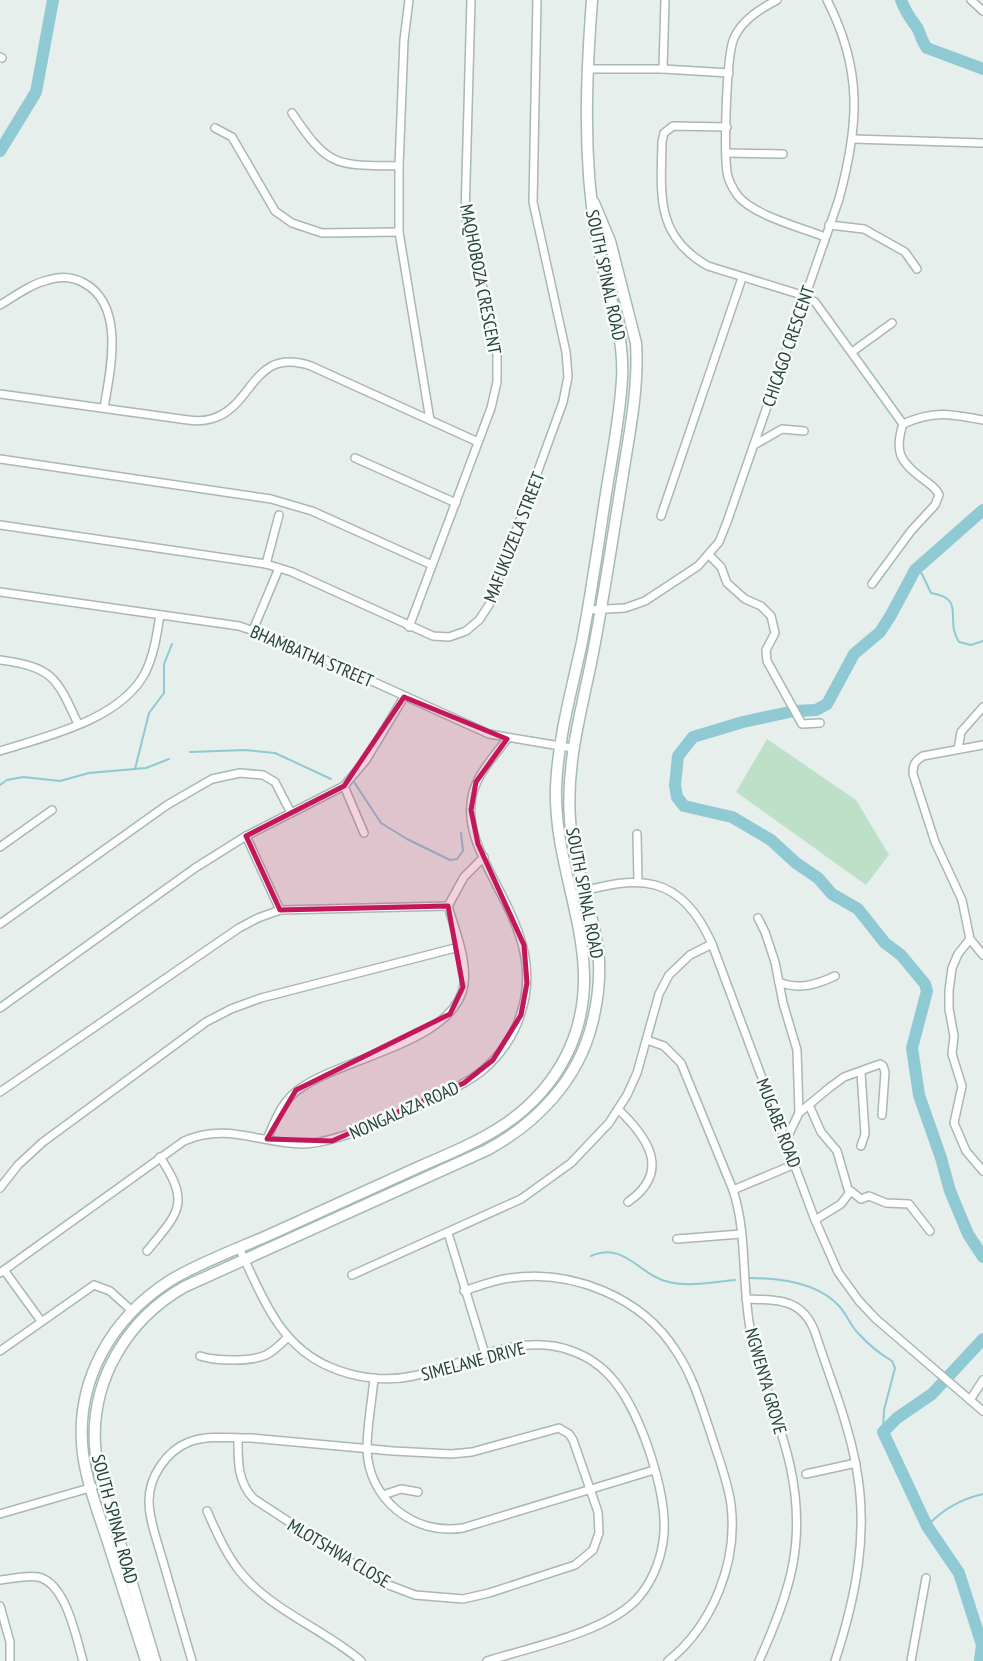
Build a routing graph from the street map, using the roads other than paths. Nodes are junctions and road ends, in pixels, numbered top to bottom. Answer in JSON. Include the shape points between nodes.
{"nodes":[{"id":1,"x":409,"y":0,"type":"edge"},
{"id":2,"x":471,"y":0,"type":"edge"},
{"id":3,"x":537,"y":0,"type":"edge"},
{"id":4,"x":592,"y":0,"type":"edge"},
{"id":5,"x":665,"y":0,"type":"edge"},
{"id":6,"x":757,"y":0,"type":"edge"},
{"id":7,"x":777,"y":0,"type":"edge"},
{"id":8,"x":827,"y":0,"type":"edge"},
{"id":9,"x":971,"y":0,"type":"edge"},
{"id":10,"x":762,"y":8,"type":"junction"},
{"id":11,"x":983,"y":11,"type":"edge"},
{"id":12,"x":587,"y":69,"type":"junction"},
{"id":13,"x":663,"y":69,"type":"junction"},
{"id":14,"x":729,"y":73,"type":"junction"},
{"id":15,"x":292,"y":113,"type":"dead end"},
{"id":16,"x":727,"y":127,"type":"junction"},
{"id":17,"x":215,"y":128,"type":"dead end"},
{"id":18,"x":853,"y":139,"type":"junction"},
{"id":19,"x":983,"y":143,"type":"edge"},
{"id":20,"x":727,"y":153,"type":"junction"},
{"id":21,"x":783,"y":154,"type":"dead end"},
{"id":22,"x":399,"y":166,"type":"junction"},
{"id":23,"x":590,"y":193,"type":"junction"},
{"id":24,"x":829,"y":225,"type":"junction"},
{"id":25,"x":399,"y":232,"type":"junction"},
{"id":26,"x":825,"y":237,"type":"junction"},
{"id":27,"x":917,"y":270,"type":"dead end"},
{"id":28,"x":742,"y":278,"type":"junction"},
{"id":29,"x":805,"y":296,"type":"junction"},
{"id":30,"x":0,"y":304,"type":"edge"},
{"id":31,"x":892,"y":323,"type":"dead end"},
{"id":32,"x":852,"y":352,"type":"junction"},
{"id":33,"x":0,"y":394,"type":"edge"},
{"id":34,"x":104,"y":408,"type":"junction"},
{"id":35,"x":430,"y":420,"type":"junction"},
{"id":36,"x":983,"y":421,"type":"edge"},
{"id":37,"x":903,"y":424,"type":"junction"},
{"id":38,"x":804,"y":431,"type":"dead end"},
{"id":39,"x":478,"y":442,"type":"junction"},
{"id":40,"x":754,"y":445,"type":"junction"},
{"id":41,"x":355,"y":458,"type":"dead end"},
{"id":42,"x":0,"y":459,"type":"edge"},
{"id":43,"x":456,"y":503,"type":"junction"},
{"id":44,"x":279,"y":515,"type":"dead end"},
{"id":45,"x":661,"y":516,"type":"dead end"},
{"id":46,"x":0,"y":525,"type":"edge"},
{"id":47,"x":709,"y":555,"type":"junction"},
{"id":48,"x":266,"y":564,"type":"junction"},
{"id":49,"x":432,"y":565,"type":"junction"},
{"id":50,"x":279,"y":568,"type":"junction"},
{"id":51,"x":872,"y":584,"type":"dead end"},
{"id":52,"x":0,"y":592,"type":"edge"},
{"id":53,"x":588,"y":610,"type":"junction"},
{"id":54,"x":601,"y":611,"type":"junction"},
{"id":55,"x":160,"y":615,"type":"junction"},
{"id":56,"x":409,"y":626,"type":"junction"},
{"id":57,"x":253,"y":629,"type":"junction"},
{"id":58,"x":0,"y":660,"type":"edge"},
{"id":59,"x":404,"y":697,"type":"junction"},
{"id":60,"x":983,"y":707,"type":"edge"},
{"id":61,"x":820,"y":723,"type":"dead end"},
{"id":62,"x":78,"y":724,"type":"junction"},
{"id":63,"x":508,"y":739,"type":"junction"},
{"id":64,"x":983,"y":745,"type":"edge"},
{"id":65,"x":561,"y":746,"type":"junction"},
{"id":66,"x":572,"y":748,"type":"junction"},
{"id":67,"x":958,"y":749,"type":"junction"},
{"id":68,"x":0,"y":751,"type":"edge"},
{"id":69,"x":344,"y":786,"type":"junction"},
{"id":70,"x":52,"y":810,"type":"dead end"},
{"id":71,"x":291,"y":813,"type":"junction"},
{"id":72,"x":364,"y":833,"type":"dead end"},
{"id":73,"x":637,"y":834,"type":"dead end"},
{"id":74,"x":246,"y":836,"type":"junction"},
{"id":75,"x":0,"y":847,"type":"edge"},
{"id":76,"x":484,"y":857,"type":"junction"},
{"id":77,"x":638,"y":882,"type":"junction"},
{"id":78,"x":583,"y":891,"type":"junction"},
{"id":79,"x":571,"y":895,"type":"junction"},
{"id":80,"x":449,"y":906,"type":"junction"},
{"id":81,"x":280,"y":910,"type":"junction"},
{"id":82,"x":758,"y":918,"type":"dead end"},
{"id":83,"x":0,"y":925,"type":"edge"},
{"id":84,"x":971,"y":939,"type":"junction"},
{"id":85,"x":712,"y":944,"type":"junction"},
{"id":86,"x":459,"y":947,"type":"junction"},
{"id":87,"x":983,"y":955,"type":"edge"},
{"id":88,"x":835,"y":976,"type":"dead end"},
{"id":89,"x":779,"y":982,"type":"junction"},
{"id":90,"x":0,"y":1008,"type":"edge"},
{"id":91,"x":647,"y":1040,"type":"junction"},
{"id":92,"x":861,"y":1072,"type":"junction"},
{"id":93,"x":0,"y":1091,"type":"edge"},
{"id":94,"x":809,"y":1105,"type":"junction"},
{"id":95,"x":619,"y":1110,"type":"junction"},
{"id":96,"x":799,"y":1113,"type":"junction"},
{"id":97,"x":882,"y":1115,"type":"dead end"},
{"id":98,"x":267,"y":1139,"type":"junction"},
{"id":99,"x":786,"y":1140,"type":"junction"},
{"id":100,"x":862,"y":1146,"type":"dead end"},
{"id":101,"x":160,"y":1157,"type":"junction"},
{"id":102,"x":794,"y":1164,"type":"junction"},
{"id":103,"x":983,"y":1171,"type":"edge"},
{"id":104,"x":0,"y":1188,"type":"edge"},
{"id":105,"x":733,"y":1190,"type":"junction"},
{"id":106,"x":850,"y":1192,"type":"junction"},
{"id":107,"x":628,"y":1202,"type":"dead end"},
{"id":108,"x":815,"y":1220,"type":"junction"},
{"id":109,"x":930,"y":1231,"type":"dead end"},
{"id":110,"x":448,"y":1233,"type":"junction"},
{"id":111,"x":741,"y":1234,"type":"junction"},
{"id":112,"x":677,"y":1239,"type":"dead end"},
{"id":113,"x":239,"y":1248,"type":"junction"},
{"id":114,"x":147,"y":1251,"type":"dead end"},
{"id":115,"x":245,"y":1259,"type":"junction"},
{"id":116,"x":2,"y":1271,"type":"edge"},
{"id":117,"x":352,"y":1275,"type":"dead end"},
{"id":118,"x":464,"y":1291,"type":"junction"},
{"id":119,"x":746,"y":1299,"type":"junction"},
{"id":120,"x":131,"y":1310,"type":"junction"},
{"id":121,"x":41,"y":1321,"type":"junction"},
{"id":122,"x":288,"y":1338,"type":"junction"},
{"id":123,"x":0,"y":1351,"type":"edge"},
{"id":124,"x":485,"y":1354,"type":"junction"},
{"id":125,"x":200,"y":1356,"type":"dead end"},
{"id":126,"x":374,"y":1378,"type":"junction"},
{"id":127,"x":983,"y":1380,"type":"edge"},
{"id":128,"x":970,"y":1401,"type":"junction"},
{"id":129,"x":983,"y":1411,"type":"edge"},
{"id":130,"x":238,"y":1438,"type":"junction"},
{"id":131,"x":367,"y":1449,"type":"junction"},
{"id":132,"x":856,"y":1463,"type":"junction"},
{"id":133,"x":654,"y":1469,"type":"junction"},
{"id":134,"x":806,"y":1474,"type":"dead end"},
{"id":135,"x":103,"y":1484,"type":"junction"},
{"id":136,"x":90,"y":1488,"type":"junction"},
{"id":137,"x":591,"y":1490,"type":"junction"},
{"id":138,"x":418,"y":1492,"type":"dead end"},
{"id":139,"x":383,"y":1495,"type":"junction"},
{"id":140,"x":207,"y":1511,"type":"dead end"},
{"id":141,"x":0,"y":1514,"type":"edge"},
{"id":142,"x":926,"y":1578,"type":"dead end"},
{"id":143,"x":0,"y":1580,"type":"edge"},
{"id":144,"x":0,"y":1606,"type":"edge"},
{"id":145,"x":3,"y":1628,"type":"edge"},
{"id":146,"x":10,"y":1661,"type":"edge"},
{"id":147,"x":83,"y":1661,"type":"edge"},
{"id":148,"x":146,"y":1661,"type":"edge"},
{"id":149,"x":155,"y":1661,"type":"edge"},
{"id":150,"x":192,"y":1661,"type":"edge"},
{"id":151,"x":361,"y":1661,"type":"edge"},
{"id":152,"x":486,"y":1661,"type":"edge"},
{"id":153,"x":668,"y":1661,"type":"edge"},
{"id":154,"x":759,"y":1661,"type":"edge"},
{"id":155,"x":835,"y":1661,"type":"edge"},
{"id":156,"x":911,"y":1661,"type":"edge"}],
"edges":[{"from":1,"to":22,"type":"street"},
{"from":2,"to":39,"type":"street","name":"MAQHOBOZA CRESCENT","via":[[465,215],[498,360],[495,393]]},
{"from":3,"to":56,"type":"street","name":"MAFUKUZELA STREET","via":[[533,202],[566,352],[565,395],[485,613],[466,631],[449,637]]},
{"from":4,"to":12,"type":"street","name":"SOUTH SPINAL ROAD"},
{"from":5,"to":13,"type":"street"},
{"from":6,"to":10,"type":"street"},
{"from":7,"to":10,"type":"street"},
{"from":8,"to":18,"type":"street","name":"CHICAGO CRESCENT","via":[[852,64]]},
{"from":9,"to":11,"type":"street"},
{"from":10,"to":14,"type":"street","via":[[738,30],[730,51]]},
{"from":12,"to":13,"type":"street"},
{"from":12,"to":23,"type":"street","name":"SOUTH SPINAL ROAD"},
{"from":13,"to":14,"type":"street"},
{"from":14,"to":16,"type":"street"},
{"from":15,"to":22,"type":"street","via":[[314,145],[332,160]]},
{"from":16,"to":20,"type":"street"},
{"from":16,"to":28,"type":"street","via":[[673,126],[664,133],[662,209],[673,235],[694,258]]},
{"from":17,"to":25,"type":"street","via":[[232,137],[275,211],[292,223],[322,233]]},
{"from":18,"to":19,"type":"street"},
{"from":18,"to":24,"type":"street","name":"CHICAGO CRESCENT"},
{"from":20,"to":21,"type":"street"},
{"from":20,"to":26,"type":"street","via":[[730,183],[744,202]]},
{"from":22,"to":25,"type":"street"},
{"from":23,"to":53,"type":"street","name":"SOUTH SPINAL ROAD","via":[[622,362]]},
{"from":23,"to":54,"type":"street","name":"SOUTH SPINAL ROAD","via":[[610,241],[637,359]]},
{"from":24,"to":26,"type":"street","name":"CHICAGO CRESCENT"},
{"from":24,"to":27,"type":"street","via":[[864,229],[905,251]]},
{"from":25,"to":35,"type":"street"},
{"from":26,"to":29,"type":"street","name":"CHICAGO CRESCENT"},
{"from":28,"to":29,"type":"street"},
{"from":28,"to":45,"type":"street"},
{"from":29,"to":32,"type":"street","via":[[821,308]]},
{"from":29,"to":40,"type":"street","name":"CHICAGO CRESCENT"},
{"from":30,"to":34,"type":"street","via":[[49,279],[76,279],[90,287],[108,314],[112,330]]},
{"from":31,"to":32,"type":"street"},
{"from":32,"to":37,"type":"street"},
{"from":33,"to":34,"type":"street"},
{"from":34,"to":35,"type":"street","via":[[210,420],[228,410],[270,366],[285,361],[311,366]]},
{"from":35,"to":39,"type":"street"},
{"from":36,"to":37,"type":"street","via":[[938,414]]},
{"from":37,"to":51,"type":"street","via":[[900,458],[937,490],[939,500]]},
{"from":38,"to":40,"type":"street","via":[[782,429]]},
{"from":39,"to":43,"type":"street","name":"MAQHOBOZA CRESCENT"},
{"from":40,"to":47,"type":"street","name":"CHICAGO CRESCENT","via":[[719,542]]},
{"from":41,"to":43,"type":"street"},
{"from":42,"to":49,"type":"street","via":[[271,499],[312,511]]},
{"from":43,"to":49,"type":"street","name":"MAQHOBOZA CRESCENT"},
{"from":44,"to":48,"type":"street"},
{"from":46,"to":48,"type":"street","name":"MAFUKUZELA STREET"},
{"from":47,"to":54,"type":"street","name":"CHICAGO CRESCENT","via":[[638,605]]},
{"from":47,"to":61,"type":"street","via":[[721,567],[727,583],[771,616],[775,633],[766,656],[769,665],[801,723]]},
{"from":48,"to":50,"type":"street","name":"MAFUKUZELA STREET"},
{"from":49,"to":56,"type":"street","name":"MAQHOBOZA CRESCENT"},
{"from":50,"to":56,"type":"street","name":"MAFUKUZELA STREET"},
{"from":50,"to":57,"type":"street"},
{"from":52,"to":55,"type":"street","name":"BHAMBATHA STREET"},
{"from":53,"to":54,"type":"street","name":"CHICAGO CRESCENT"},
{"from":53,"to":65,"type":"street","name":"SOUTH SPINAL ROAD"},
{"from":54,"to":66,"type":"street","name":"SOUTH SPINAL ROAD"},
{"from":55,"to":57,"type":"street","name":"BHAMBATHA STREET"},
{"from":55,"to":62,"type":"street","via":[[151,660],[142,679],[117,704]]},
{"from":57,"to":59,"type":"street","name":"BHAMBATHA STREET"},
{"from":58,"to":62,"type":"street","via":[[28,664],[49,675]]},
{"from":59,"to":63,"type":"street","name":"BHAMBATHA STREET"},
{"from":59,"to":69,"type":"street","via":[[366,760]]},
{"from":60,"to":67,"type":"street","via":[[961,732]]},
{"from":62,"to":68,"type":"street"},
{"from":63,"to":65,"type":"street","name":"BHAMBATHA STREET"},
{"from":63,"to":76,"type":"street","name":"NONGALAZA ROAD","via":[[476,782],[471,800]]},
{"from":64,"to":67,"type":"street"},
{"from":65,"to":66,"type":"street","name":"BHAMBATHA STREET"},
{"from":65,"to":79,"type":"street","name":"SOUTH SPINAL ROAD","via":[[556,803]]},
{"from":66,"to":78,"type":"street","name":"SOUTH SPINAL ROAD","via":[[570,821]]},
{"from":67,"to":84,"type":"street","via":[[916,760],[913,774],[935,842],[962,900]]},
{"from":69,"to":71,"type":"street"},
{"from":69,"to":72,"type":"street"},
{"from":70,"to":75,"type":"street"},
{"from":71,"to":74,"type":"street"},
{"from":71,"to":83,"type":"street","via":[[275,782],[263,775],[240,773],[212,779],[167,805]]},
{"from":73,"to":77,"type":"street"},
{"from":74,"to":81,"type":"street"},
{"from":74,"to":90,"type":"street"},
{"from":76,"to":80,"type":"street","via":[[464,877]]},
{"from":76,"to":98,"type":"street","name":"NONGALAZA ROAD","via":[[513,916],[526,958],[521,1015],[503,1048],[464,1083],[342,1138],[304,1144]]},
{"from":77,"to":78,"type":"street","name":"MUGABE ROAD"},
{"from":77,"to":85,"type":"street","name":"MUGABE ROAD","via":[[663,887],[683,899],[698,915]]},
{"from":78,"to":79,"type":"street","name":"MUGABE ROAD"},
{"from":78,"to":115,"type":"street","name":"SOUTH SPINAL ROAD","via":[[599,967],[593,1022],[580,1056],[547,1106],[510,1138],[487,1150]]},
{"from":79,"to":113,"type":"street","name":"SOUTH SPINAL ROAD","via":[[585,957],[585,993],[567,1054],[541,1094],[509,1123],[478,1140]]},
{"from":80,"to":81,"type":"street"},
{"from":80,"to":86,"type":"street"},
{"from":81,"to":93,"type":"street","via":[[239,928]]},
{"from":82,"to":89,"type":"street","via":[[768,937]]},
{"from":84,"to":87,"type":"street"},
{"from":84,"to":103,"type":"street","via":[[952,968],[952,1054],[962,1086],[954,1123],[966,1152]]},
{"from":85,"to":91,"type":"street","via":[[690,955],[668,975]]},
{"from":85,"to":99,"type":"street","name":"MUGABE ROAD"},
{"from":86,"to":98,"type":"street","via":[[463,987],[450,1014],[419,1034],[296,1090],[284,1103]]},
{"from":86,"to":104,"type":"street","via":[[261,998],[218,1015],[43,1142]]},
{"from":88,"to":89,"type":"street","via":[[810,985]]},
{"from":89,"to":96,"type":"street","via":[[797,1050]]},
{"from":91,"to":95,"type":"street"},
{"from":91,"to":105,"type":"street","name":"NGWENYA GROVE","via":[[664,1046],[681,1063]]},
{"from":92,"to":94,"type":"street","via":[[841,1079]]},
{"from":92,"to":97,"type":"street","via":[[880,1065],[884,1068]]},
{"from":92,"to":100,"type":"street"},
{"from":94,"to":96,"type":"street"},
{"from":94,"to":106,"type":"street","via":[[821,1132],[837,1152]]},
{"from":95,"to":107,"type":"street","via":[[644,1137],[652,1163],[647,1185]]},
{"from":95,"to":110,"type":"street","via":[[584,1151],[543,1186]]},
{"from":96,"to":99,"type":"street"},
{"from":98,"to":101,"type":"street","name":"NONGALAZA ROAD","via":[[209,1133],[184,1141]]},
{"from":99,"to":102,"type":"street","name":"MUGABE ROAD"},
{"from":101,"to":114,"type":"street","via":[[176,1184],[178,1204]]},
{"from":101,"to":116,"type":"street","name":"NONGALAZA ROAD"},
{"from":102,"to":105,"type":"street"},
{"from":102,"to":108,"type":"street","name":"MUGABE ROAD"},
{"from":105,"to":111,"type":"street","name":"NGWENYA GROVE"},
{"from":106,"to":108,"type":"street","via":[[837,1207]]},
{"from":106,"to":109,"type":"street","via":[[859,1199],[869,1196],[886,1203],[909,1204]]},
{"from":108,"to":128,"type":"street","name":"MUGABE ROAD","via":[[838,1272],[859,1301]]},
{"from":110,"to":117,"type":"street"},
{"from":110,"to":118,"type":"street"},
{"from":111,"to":112,"type":"street"},
{"from":111,"to":119,"type":"street","name":"NGWENYA GROVE"},
{"from":113,"to":115,"type":"street","name":"SIMELANE DRIVE"},
{"from":113,"to":120,"type":"street","name":"SOUTH SPINAL ROAD","via":[[181,1275]]},
{"from":115,"to":122,"type":"street","name":"SIMELANE DRIVE","via":[[268,1310]]},
{"from":115,"to":135,"type":"street","name":"SOUTH SPINAL ROAD","via":[[170,1295],[126,1337],[109,1369],[97,1408],[95,1447]]},
{"from":116,"to":121,"type":"street"},
{"from":118,"to":124,"type":"street"},
{"from":118,"to":153,"type":"street","via":[[526,1276],[591,1285],[643,1315],[685,1366],[726,1482],[732,1529],[715,1601],[690,1639]]},
{"from":119,"to":132,"type":"street","via":[[789,1302],[807,1316]]},
{"from":119,"to":154,"type":"street","name":"NGWENYA GROVE","via":[[754,1346],[790,1464],[797,1522],[790,1582]]},
{"from":120,"to":121,"type":"street","via":[[110,1291],[94,1285]]},
{"from":120,"to":136,"type":"street","name":"SOUTH SPINAL ROAD","via":[[108,1342],[91,1379],[82,1436]]},
{"from":121,"to":123,"type":"street"},
{"from":122,"to":125,"type":"street","via":[[260,1357],[214,1360]]},
{"from":122,"to":126,"type":"street","name":"SIMELANE DRIVE","via":[[322,1364]]},
{"from":124,"to":126,"type":"street","name":"SIMELANE DRIVE","via":[[412,1376]]},
{"from":124,"to":133,"type":"street","name":"SIMELANE DRIVE","via":[[541,1345],[589,1359],[627,1399]]},
{"from":126,"to":131,"type":"street"},
{"from":127,"to":128,"type":"street"},
{"from":128,"to":129,"type":"street","name":"MUGABE ROAD"},
{"from":130,"to":131,"type":"street"},
{"from":130,"to":137,"type":"street","name":"MLOTSHWA CLOSE","via":[[241,1479],[254,1499],[381,1582],[430,1598],[463,1599],[489,1593],[585,1559],[599,1533]]},
{"from":130,"to":150,"type":"street","via":[[208,1438],[181,1446],[159,1467],[150,1487],[153,1526]]},
{"from":131,"to":137,"type":"street","name":"MLOTSHWA CLOSE","via":[[462,1454],[559,1428],[573,1440]]},
{"from":131,"to":139,"type":"street","via":[[374,1480]]},
{"from":132,"to":134,"type":"street"},
{"from":132,"to":155,"type":"street","via":[[860,1556]]},
{"from":133,"to":137,"type":"street"},
{"from":133,"to":152,"type":"street","name":"SIMELANE DRIVE","via":[[663,1511],[663,1543],[654,1571],[637,1598],[604,1623]]},
{"from":135,"to":136,"type":"street"},
{"from":135,"to":149,"type":"street","name":"SOUTH SPINAL ROAD"},
{"from":136,"to":141,"type":"street"},
{"from":136,"to":148,"type":"street","name":"SOUTH SPINAL ROAD"},
{"from":137,"to":139,"type":"street","via":[[451,1530],[415,1523]]},
{"from":138,"to":139,"type":"street","via":[[401,1489]]},
{"from":140,"to":151,"type":"street","via":[[243,1576]]},
{"from":142,"to":156,"type":"street"},
{"from":143,"to":147,"type":"street","via":[[38,1577],[48,1581],[62,1599]]},
{"from":144,"to":145,"type":"street"},
{"from":145,"to":146,"type":"street"}]}
